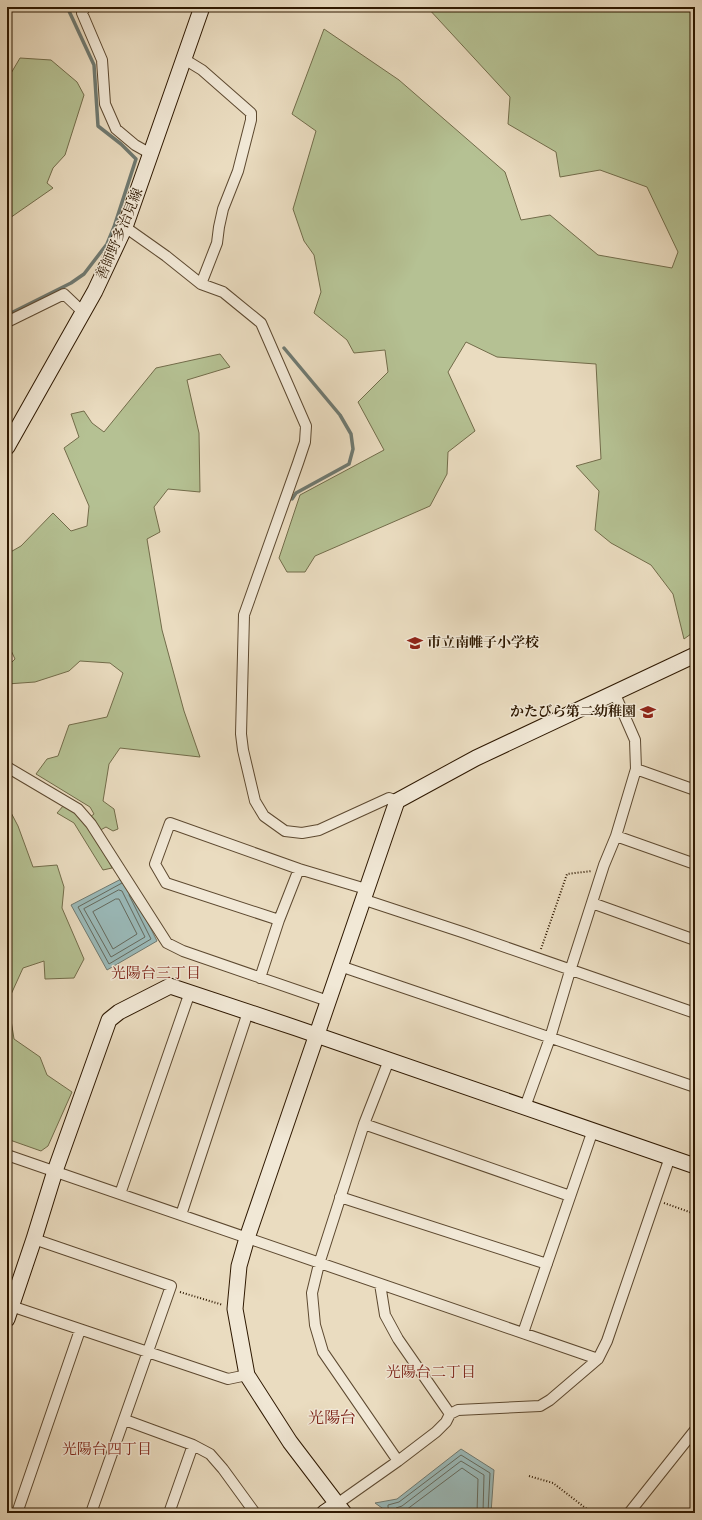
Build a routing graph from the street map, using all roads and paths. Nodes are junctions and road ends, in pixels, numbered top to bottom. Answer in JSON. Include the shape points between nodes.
{"nodes":[{"id":1,"x":85,"y":7,"type":"edge"},
{"id":2,"x":202,"y":7,"type":"edge"},
{"id":3,"x":184,"y":59,"type":"junction"},
{"id":4,"x":151,"y":154,"type":"junction"},
{"id":5,"x":125,"y":227,"type":"junction"},
{"id":6,"x":201,"y":284,"type":"junction"},
{"id":7,"x":84,"y":313,"type":"junction"},
{"id":8,"x":7,"y":322,"type":"edge"},
{"id":9,"x":7,"y":447,"type":"edge"},
{"id":10,"x":695,"y":654,"type":"edge"},
{"id":11,"x":614,"y":692,"type":"junction"},
{"id":12,"x":7,"y":767,"type":"edge"},
{"id":13,"x":636,"y":769,"type":"junction"},
{"id":14,"x":695,"y":790,"type":"edge"},
{"id":15,"x":397,"y":800,"type":"junction"},
{"id":16,"x":616,"y":836,"type":"junction"},
{"id":17,"x":695,"y":864,"type":"edge"},
{"id":18,"x":299,"y":869,"type":"junction"},
{"id":19,"x":603,"y":870,"type":"junction"},
{"id":20,"x":364,"y":894,"type":"junction"},
{"id":21,"x":592,"y":903,"type":"junction"},
{"id":22,"x":279,"y":920,"type":"junction"},
{"id":23,"x":695,"y":940,"type":"edge"},
{"id":24,"x":538,"y":959,"type":"junction"},
{"id":25,"x":340,"y":966,"type":"junction"},
{"id":26,"x":570,"y":971,"type":"junction"},
{"id":27,"x":260,"y":978,"type":"junction"},
{"id":28,"x":190,"y":992,"type":"junction"},
{"id":29,"x":328,"y":1001,"type":"junction"},
{"id":30,"x":248,"y":1012,"type":"junction"},
{"id":31,"x":695,"y":1013,"type":"edge"},
{"id":32,"x":316,"y":1035,"type":"junction"},
{"id":33,"x":550,"y":1038,"type":"junction"},
{"id":34,"x":389,"y":1060,"type":"junction"},
{"id":35,"x":695,"y":1087,"type":"edge"},
{"id":36,"x":525,"y":1107,"type":"junction"},
{"id":37,"x":364,"y":1124,"type":"junction"},
{"id":38,"x":593,"y":1130,"type":"junction"},
{"id":39,"x":7,"y":1155,"type":"edge"},
{"id":40,"x":670,"y":1157,"type":"junction"},
{"id":41,"x":695,"y":1166,"type":"edge"},
{"id":42,"x":55,"y":1171,"type":"junction"},
{"id":43,"x":120,"y":1194,"type":"junction"},
{"id":44,"x":570,"y":1196,"type":"junction"},
{"id":45,"x":340,"y":1197,"type":"junction"},
{"id":46,"x":655,"y":1200,"type":"junction"},
{"id":47,"x":695,"y":1214,"type":"edge"},
{"id":48,"x":181,"y":1215,"type":"junction"},
{"id":49,"x":247,"y":1238,"type":"junction"},
{"id":50,"x":34,"y":1239,"type":"junction"},
{"id":51,"x":319,"y":1264,"type":"junction"},
{"id":52,"x":547,"y":1264,"type":"junction"},
{"id":53,"x":380,"y":1284,"type":"junction"},
{"id":54,"x":169,"y":1288,"type":"junction"},
{"id":55,"x":235,"y":1309,"type":"junction"},
{"id":56,"x":9,"y":1312,"type":"edge"},
{"id":57,"x":80,"y":1330,"type":"junction"},
{"id":58,"x":523,"y":1333,"type":"junction"},
{"id":59,"x":147,"y":1352,"type":"junction"},
{"id":60,"x":598,"y":1359,"type":"junction"},
{"id":61,"x":247,"y":1375,"type":"junction"},
{"id":62,"x":450,"y":1414,"type":"junction"},
{"id":63,"x":125,"y":1420,"type":"junction"},
{"id":64,"x":695,"y":1430,"type":"edge"},
{"id":65,"x":193,"y":1445,"type":"junction"},
{"id":66,"x":398,"y":1461,"type":"junction"},
{"id":67,"x":529,"y":1476,"type":"dead end"},
{"id":68,"x":340,"y":1508,"type":"edge"},
{"id":69,"x":17,"y":1513,"type":"edge"},
{"id":70,"x":92,"y":1513,"type":"edge"},
{"id":71,"x":169,"y":1513,"type":"edge"},
{"id":72,"x":255,"y":1513,"type":"edge"},
{"id":73,"x":324,"y":1513,"type":"edge"},
{"id":74,"x":592,"y":1513,"type":"edge"},
{"id":75,"x":629,"y":1513,"type":"edge"}],
"edges":[{"from":1,"to":4,"type":"street","via":[[82,12],[102,60],[105,104],[116,129]]},
{"from":2,"to":3,"type":"street","name":"善師野多治見線"},
{"from":3,"to":4,"type":"street","name":"善師野多治見線"},
{"from":3,"to":6,"type":"street","via":[[202,70],[251,113],[238,171],[223,209],[217,243]]},
{"from":4,"to":5,"type":"street","name":"善師野多治見線"},
{"from":5,"to":6,"type":"street"},
{"from":5,"to":7,"type":"street","name":"善師野多治見線"},
{"from":6,"to":15,"type":"street","via":[[223,292],[261,323],[306,426],[305,442],[290,490],[244,615],[241,734],[255,801],[264,816],[285,831],[302,833],[318,830],[389,798]]},
{"from":7,"to":8,"type":"street","via":[[64,294]]},
{"from":7,"to":9,"type":"street","name":"善師野多治見線"},
{"from":10,"to":11,"type":"street"},
{"from":11,"to":13,"type":"street","via":[[635,740]]},
{"from":11,"to":15,"type":"street","via":[[476,758]]},
{"from":12,"to":27,"type":"street","via":[[78,809],[91,824],[167,943]]},
{"from":13,"to":14,"type":"street"},
{"from":13,"to":16,"type":"street"},
{"from":15,"to":20,"type":"street"},
{"from":16,"to":17,"type":"street"},
{"from":16,"to":19,"type":"street"},
{"from":18,"to":20,"type":"street"},
{"from":18,"to":22,"type":"street"},
{"from":18,"to":22,"type":"street","via":[[170,823],[155,864],[166,883]]},
{"from":19,"to":21,"type":"street"},
{"from":19,"to":24,"type":"path","via":[[567,874]]},
{"from":20,"to":24,"type":"street"},
{"from":20,"to":25,"type":"street"},
{"from":21,"to":23,"type":"street"},
{"from":21,"to":26,"type":"street"},
{"from":22,"to":27,"type":"street"},
{"from":24,"to":26,"type":"street"},
{"from":25,"to":29,"type":"street"},
{"from":25,"to":33,"type":"street"},
{"from":26,"to":31,"type":"street"},
{"from":26,"to":33,"type":"street"},
{"from":27,"to":29,"type":"street"},
{"from":28,"to":30,"type":"street"},
{"from":28,"to":42,"type":"street","via":[[170,986],[119,1012],[109,1020]]},
{"from":28,"to":43,"type":"street"},
{"from":29,"to":32,"type":"street"},
{"from":30,"to":32,"type":"street"},
{"from":30,"to":48,"type":"street"},
{"from":32,"to":34,"type":"street"},
{"from":32,"to":49,"type":"street"},
{"from":33,"to":35,"type":"street"},
{"from":33,"to":36,"type":"street"},
{"from":34,"to":36,"type":"street"},
{"from":34,"to":37,"type":"street"},
{"from":36,"to":38,"type":"street"},
{"from":37,"to":44,"type":"street"},
{"from":37,"to":45,"type":"street"},
{"from":38,"to":40,"type":"street"},
{"from":38,"to":44,"type":"street"},
{"from":39,"to":42,"type":"street"},
{"from":40,"to":41,"type":"street"},
{"from":40,"to":46,"type":"street"},
{"from":42,"to":43,"type":"street"},
{"from":42,"to":50,"type":"street"},
{"from":43,"to":48,"type":"street"},
{"from":44,"to":52,"type":"street"},
{"from":45,"to":51,"type":"street"},
{"from":45,"to":52,"type":"street"},
{"from":46,"to":47,"type":"path"},
{"from":46,"to":60,"type":"street","via":[[607,1341]]},
{"from":48,"to":49,"type":"street"},
{"from":49,"to":51,"type":"street"},
{"from":49,"to":55,"type":"street","via":[[240,1266]]},
{"from":50,"to":54,"type":"street","via":[[170,1286]]},
{"from":50,"to":56,"type":"street"},
{"from":51,"to":53,"type":"street"},
{"from":51,"to":66,"type":"street","via":[[312,1293],[315,1325],[323,1352]]},
{"from":52,"to":58,"type":"street"},
{"from":53,"to":58,"type":"street"},
{"from":53,"to":62,"type":"street","via":[[384,1315]]},
{"from":54,"to":55,"type":"path"},
{"from":54,"to":59,"type":"street"},
{"from":55,"to":61,"type":"street"},
{"from":56,"to":57,"type":"street"},
{"from":57,"to":59,"type":"street"},
{"from":57,"to":69,"type":"street"},
{"from":58,"to":60,"type":"street"},
{"from":59,"to":61,"type":"street","via":[[228,1379]]},
{"from":59,"to":63,"type":"street"},
{"from":60,"to":62,"type":"street","via":[[540,1406],[458,1410]]},
{"from":61,"to":68,"type":"street","via":[[290,1442]]},
{"from":62,"to":66,"type":"street","via":[[436,1432]]},
{"from":63,"to":65,"type":"street"},
{"from":63,"to":70,"type":"street"},
{"from":64,"to":75,"type":"street"},
{"from":65,"to":71,"type":"street"},
{"from":65,"to":72,"type":"street","via":[[210,1454]]},
{"from":66,"to":68,"type":"street"},
{"from":67,"to":74,"type":"path","via":[[553,1482]]},
{"from":68,"to":73,"type":"street"}]}
